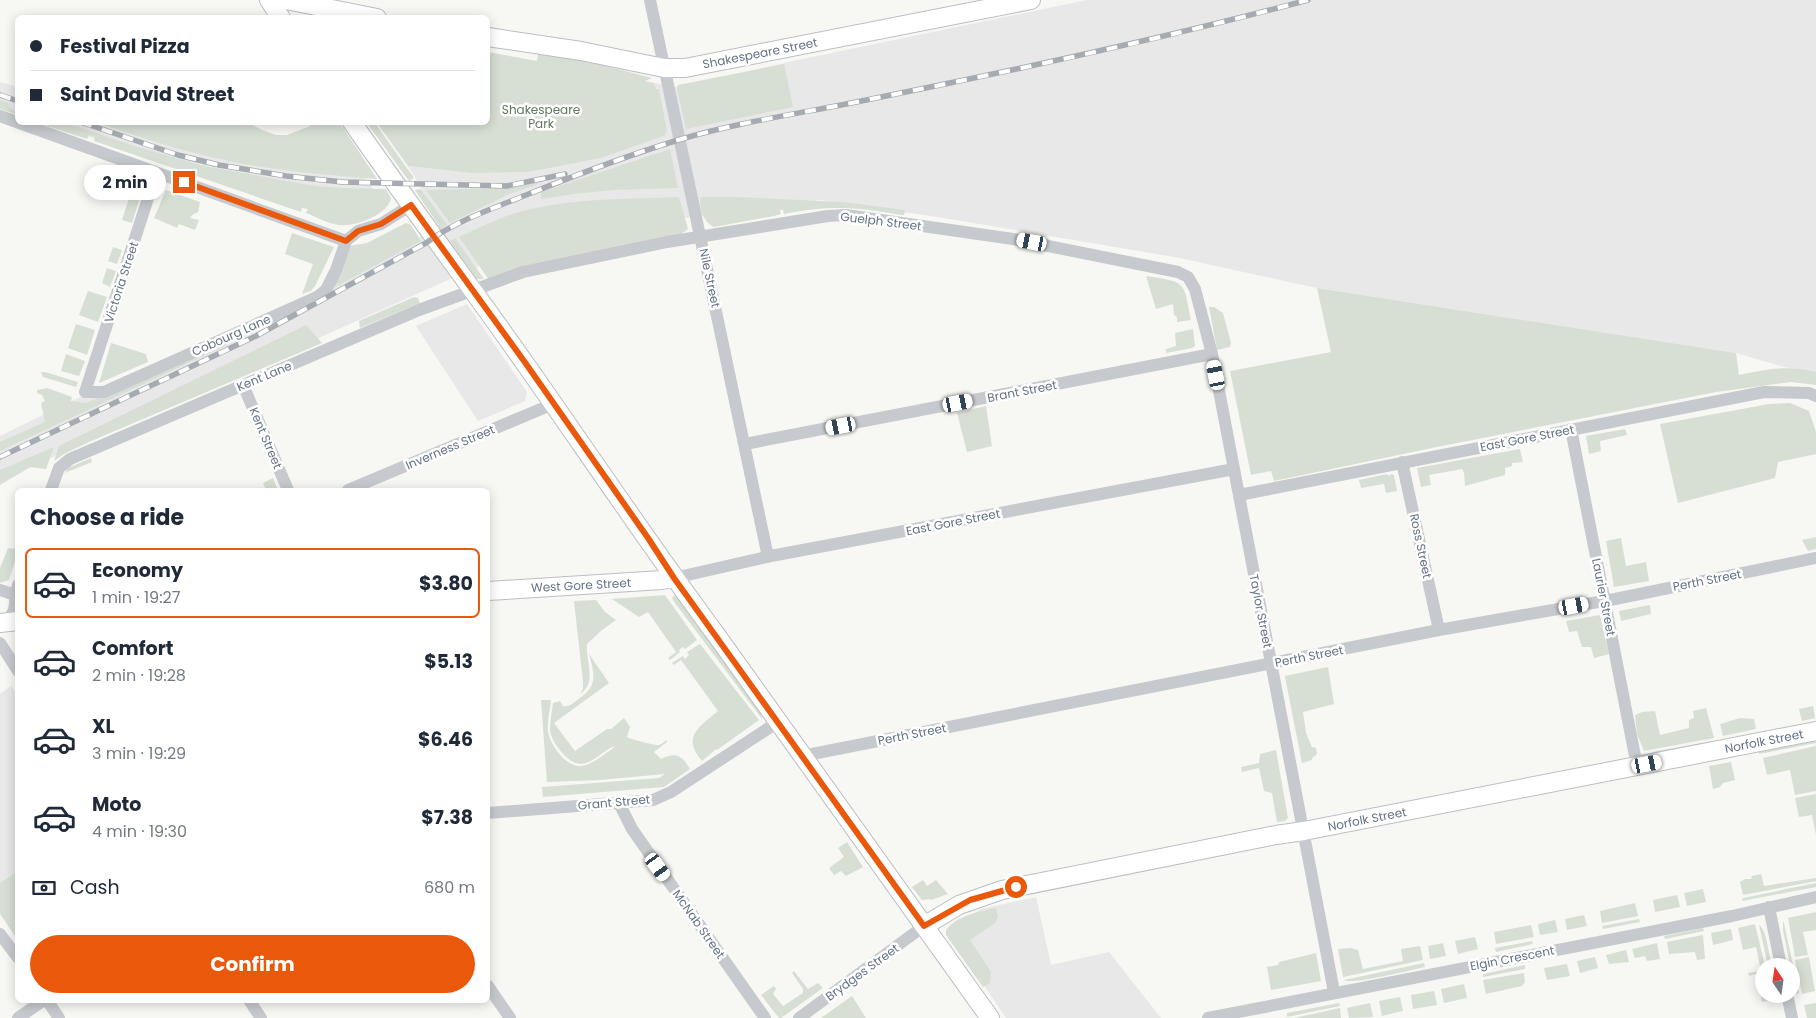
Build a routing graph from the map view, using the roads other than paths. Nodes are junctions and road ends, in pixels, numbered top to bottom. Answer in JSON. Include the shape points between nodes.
{"nodes":[{"id":1,"x":269,"y":0,"type":"edge"},
{"id":2,"x":286,"y":0,"type":"edge"},
{"id":3,"x":650,"y":0,"type":"edge"},
{"id":4,"x":1031,"y":0,"type":"edge"},
{"id":5,"x":279,"y":15,"type":"edge"},
{"id":6,"x":362,"y":15,"type":"edge"},
{"id":7,"x":490,"y":37,"type":"edge"},
{"id":8,"x":664,"y":68,"type":"junction"},
{"id":9,"x":0,"y":116,"type":"edge"},
{"id":10,"x":15,"y":121,"type":"edge"},
{"id":11,"x":25,"y":125,"type":"edge"},
{"id":12,"x":354,"y":125,"type":"edge"},
{"id":13,"x":154,"y":171,"type":"junction"},
{"id":14,"x":411,"y":205,"type":"junction"},
{"id":15,"x":701,"y":236,"type":"junction"},
{"id":16,"x":346,"y":241,"type":"junction"},
{"id":17,"x":1196,"y":289,"type":"joint"},
{"id":18,"x":472,"y":290,"type":"junction"},
{"id":19,"x":1212,"y":354,"type":"junction"},
{"id":20,"x":243,"y":385,"type":"junction"},
{"id":21,"x":85,"y":392,"type":"joint"},
{"id":22,"x":1816,"y":396,"type":"edge"},
{"id":23,"x":553,"y":404,"type":"junction"},
{"id":24,"x":1571,"y":429,"type":"junction"},
{"id":25,"x":744,"y":444,"type":"junction"},
{"id":26,"x":1402,"y":462,"type":"junction"},
{"id":27,"x":1234,"y":469,"type":"junction"},
{"id":28,"x":52,"y":488,"type":"edge"},
{"id":29,"x":287,"y":488,"type":"edge"},
{"id":30,"x":353,"y":488,"type":"edge"},
{"id":31,"x":1239,"y":495,"type":"junction"},
{"id":32,"x":768,"y":557,"type":"junction"},
{"id":33,"x":1816,"y":558,"type":"edge"},
{"id":34,"x":674,"y":578,"type":"junction"},
{"id":35,"x":0,"y":590,"type":"edge"},
{"id":36,"x":490,"y":591,"type":"edge"},
{"id":37,"x":15,"y":592,"type":"edge"},
{"id":38,"x":1605,"y":601,"type":"junction"},
{"id":39,"x":15,"y":610,"type":"edge"},
{"id":40,"x":4,"y":623,"type":"edge"},
{"id":41,"x":1439,"y":630,"type":"junction"},
{"id":42,"x":0,"y":643,"type":"edge"},
{"id":43,"x":1271,"y":663,"type":"junction"},
{"id":44,"x":15,"y":666,"type":"edge"},
{"id":45,"x":778,"y":722,"type":"junction"},
{"id":46,"x":1816,"y":731,"type":"edge"},
{"id":47,"x":802,"y":756,"type":"junction"},
{"id":48,"x":1637,"y":766,"type":"junction"},
{"id":49,"x":619,"y":803,"type":"junction"},
{"id":50,"x":490,"y":813,"type":"edge"},
{"id":51,"x":1304,"y":831,"type":"junction"},
{"id":52,"x":1816,"y":897,"type":"edge"},
{"id":53,"x":1769,"y":907,"type":"junction"},
{"id":54,"x":924,"y":926,"type":"junction"},
{"id":55,"x":0,"y":934,"type":"edge"},
{"id":56,"x":15,"y":954,"type":"edge"},
{"id":57,"x":1780,"y":958,"type":"edge"},
{"id":58,"x":490,"y":989,"type":"edge"},
{"id":59,"x":1334,"y":992,"type":"junction"},
{"id":60,"x":40,"y":1003,"type":"edge"},
{"id":61,"x":47,"y":1003,"type":"edge"},
{"id":62,"x":251,"y":1003,"type":"edge"},
{"id":63,"x":1789,"y":1003,"type":"edge"},
{"id":64,"x":18,"y":1018,"type":"edge"},
{"id":65,"x":59,"y":1018,"type":"edge"},
{"id":66,"x":262,"y":1018,"type":"edge"},
{"id":67,"x":510,"y":1018,"type":"edge"},
{"id":68,"x":765,"y":1018,"type":"edge"},
{"id":69,"x":799,"y":1018,"type":"edge"},
{"id":70,"x":990,"y":1018,"type":"edge"},
{"id":71,"x":1208,"y":1018,"type":"edge"},
{"id":72,"x":1792,"y":1018,"type":"edge"}],
"edges":[{"from":1,"to":5,"type":"street"},
{"from":2,"to":6,"type":"street"},
{"from":3,"to":8,"type":"street","name":"Nile Street"},
{"from":4,"to":8,"type":"street","name":"Shakespeare Street","via":[[685,68]]},
{"from":7,"to":8,"type":"street","name":"Shakespeare Street"},
{"from":8,"to":15,"type":"street","name":"Nile Street"},
{"from":9,"to":10,"type":"street"},
{"from":11,"to":13,"type":"street"},
{"from":12,"to":14,"type":"street"},
{"from":13,"to":16,"type":"street"},
{"from":13,"to":21,"type":"street","name":"Victoria Street","via":[[153,184]]},
{"from":14,"to":16,"type":"street","via":[[381,224],[358,231]]},
{"from":14,"to":18,"type":"street"},
{"from":15,"to":17,"type":"street","name":"Guelph Street","via":[[846,215],[1013,239],[1178,272],[1188,278]]},
{"from":15,"to":18,"type":"street","name":"Guelph Street","via":[[547,266]]},
{"from":15,"to":25,"type":"street","name":"Nile Street"},
{"from":16,"to":21,"type":"street","name":"Cobourg Lane","via":[[326,290],[317,297],[104,392]]},
{"from":17,"to":19,"type":"street","name":"Taylor Street"},
{"from":18,"to":20,"type":"street","name":"Kent Lane"},
{"from":18,"to":23,"type":"street"},
{"from":19,"to":25,"type":"street","name":"Brant Street"},
{"from":19,"to":27,"type":"street","name":"Taylor Street"},
{"from":20,"to":28,"type":"street","name":"Kent Lane","via":[[70,459],[59,468]]},
{"from":20,"to":29,"type":"street","name":"Kent Street"},
{"from":22,"to":24,"type":"street","name":"East Gore Street","via":[[1810,393],[1764,392]]},
{"from":23,"to":30,"type":"street","name":"Inverness Street"},
{"from":23,"to":34,"type":"street"},
{"from":24,"to":26,"type":"street","name":"East Gore Street"},
{"from":24,"to":38,"type":"street","name":"Laurier Street"},
{"from":25,"to":32,"type":"street","name":"Nile Street"},
{"from":26,"to":31,"type":"street","name":"East Gore Street"},
{"from":26,"to":41,"type":"street","name":"Ross Street"},
{"from":27,"to":31,"type":"street","name":"Taylor Street"},
{"from":27,"to":32,"type":"street","name":"East Gore Street"},
{"from":31,"to":43,"type":"street","name":"Taylor Street"},
{"from":32,"to":34,"type":"street","name":"East Gore Street"},
{"from":33,"to":38,"type":"street","name":"Perth Street"},
{"from":34,"to":36,"type":"street","name":"West Gore Street"},
{"from":34,"to":45,"type":"street"},
{"from":35,"to":37,"type":"street"},
{"from":38,"to":41,"type":"street","name":"Perth Street"},
{"from":38,"to":48,"type":"street","name":"Laurier Street"},
{"from":39,"to":40,"type":"street"},
{"from":41,"to":43,"type":"street","name":"Perth Street"},
{"from":42,"to":44,"type":"street"},
{"from":43,"to":47,"type":"street","name":"Perth Street"},
{"from":43,"to":51,"type":"street","name":"Taylor Street"},
{"from":45,"to":47,"type":"street"},
{"from":45,"to":49,"type":"street","name":"Grant Street","via":[[666,795],[653,800]]},
{"from":46,"to":48,"type":"street","name":"Norfolk Street"},
{"from":47,"to":54,"type":"street"},
{"from":48,"to":51,"type":"street","name":"Norfolk Street"},
{"from":49,"to":50,"type":"street","name":"Grant Street"},
{"from":49,"to":68,"type":"street","name":"McNab Street","via":[[632,828]]},
{"from":51,"to":54,"type":"street","name":"Norfolk Street","via":[[1002,890],[959,905]]},
{"from":51,"to":59,"type":"street","name":"Taylor Street"},
{"from":52,"to":53,"type":"street","name":"Elgin Crescent"},
{"from":53,"to":57,"type":"street"},
{"from":53,"to":59,"type":"street","name":"Elgin Crescent"},
{"from":54,"to":69,"type":"street","name":"Brydges Street"},
{"from":54,"to":70,"type":"street"},
{"from":55,"to":56,"type":"street"},
{"from":58,"to":67,"type":"street"},
{"from":59,"to":71,"type":"street","name":"Elgin Crescent"},
{"from":60,"to":64,"type":"street"},
{"from":61,"to":65,"type":"street"},
{"from":62,"to":66,"type":"street"},
{"from":63,"to":72,"type":"street"}]}
